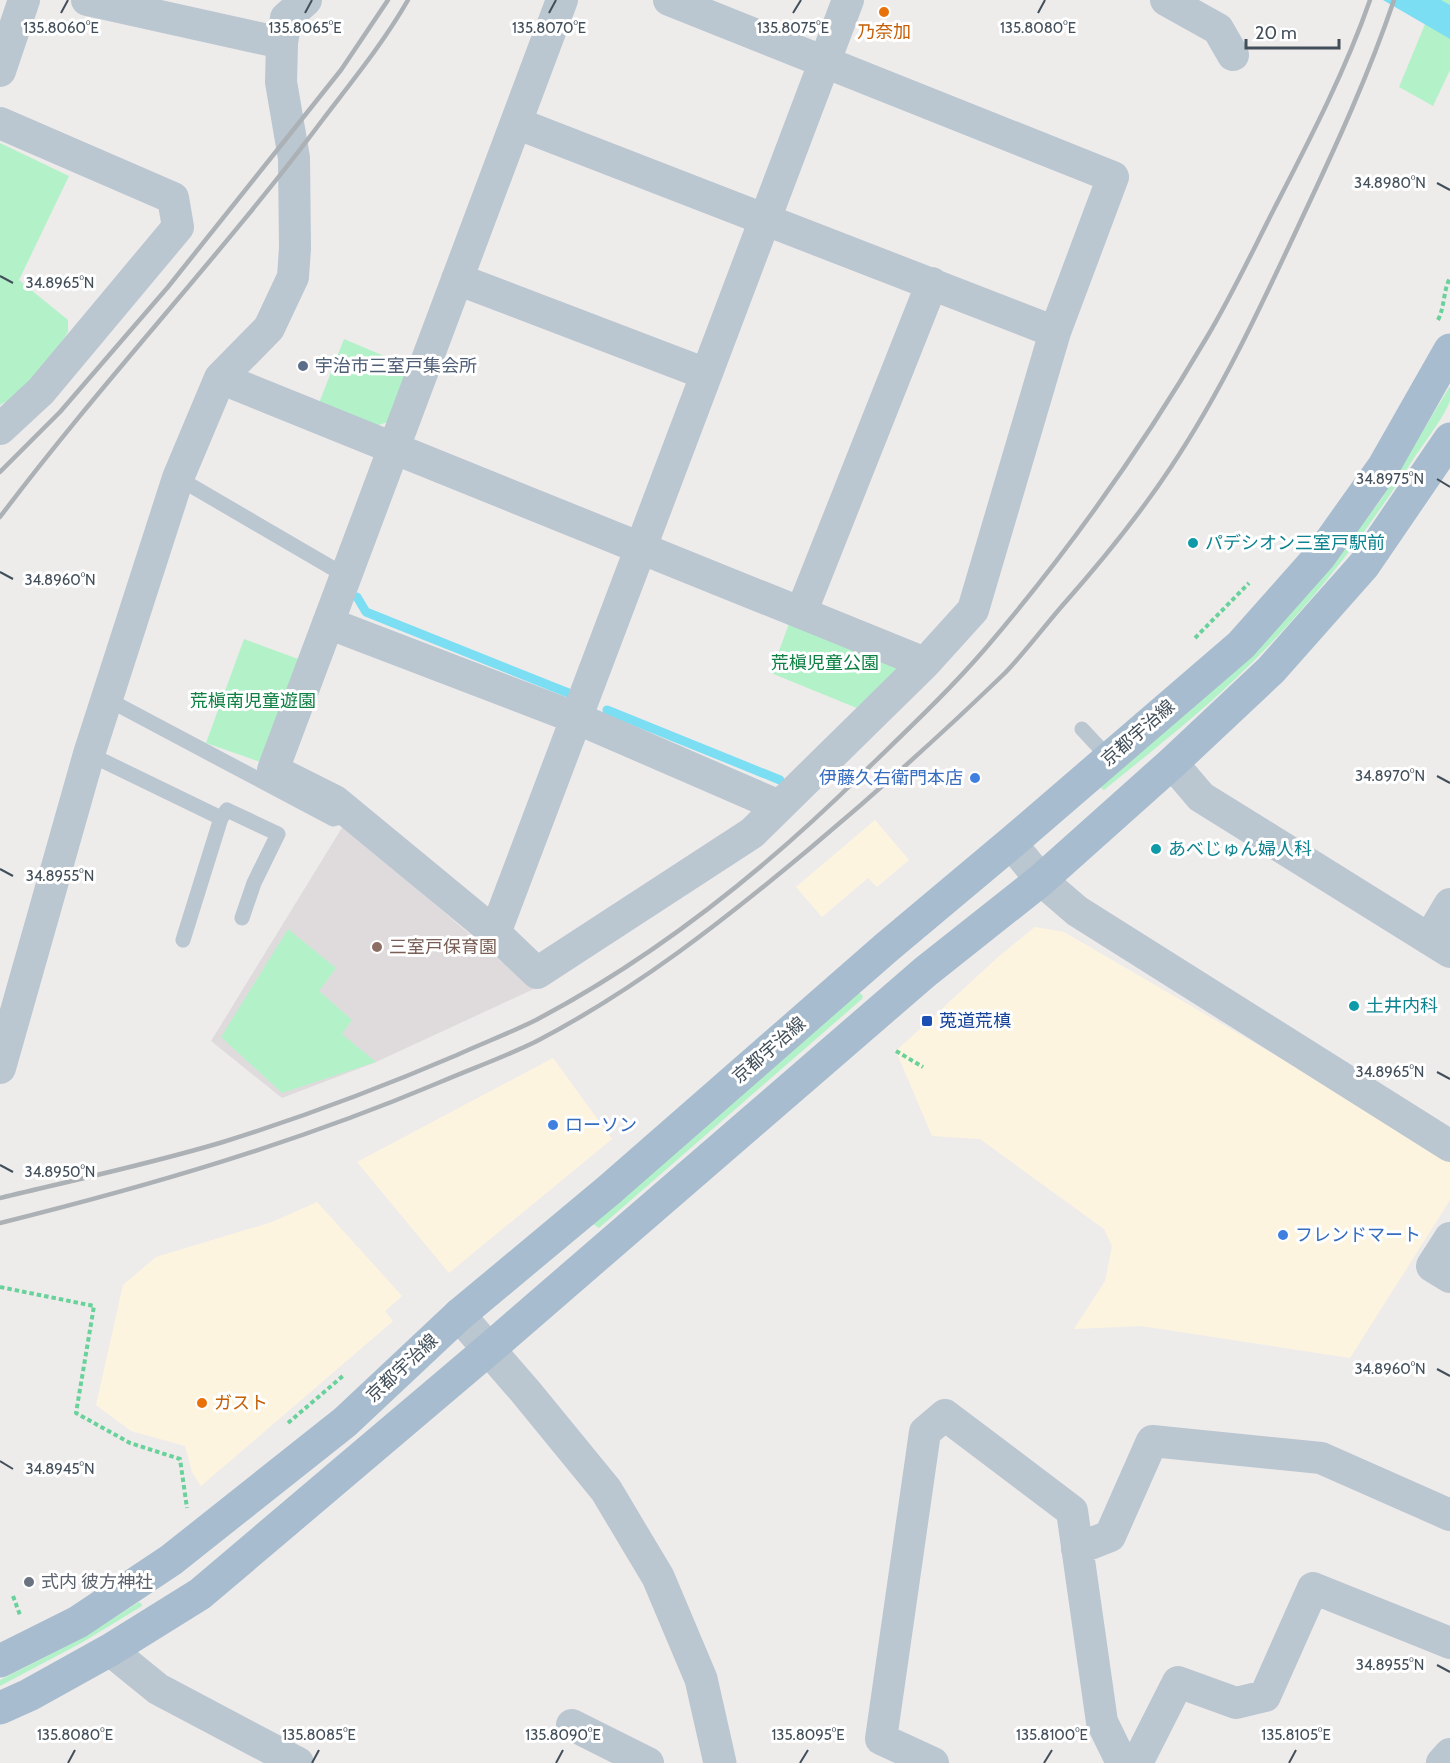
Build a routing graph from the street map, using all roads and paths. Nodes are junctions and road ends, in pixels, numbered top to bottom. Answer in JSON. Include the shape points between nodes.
{"nodes":[{"id":1,"x":24,"y":0,"type":"edge"},
{"id":2,"x":87,"y":0,"type":"edge"},
{"id":3,"x":306,"y":0,"type":"edge"},
{"id":4,"x":562,"y":0,"type":"edge"},
{"id":5,"x":669,"y":0,"type":"edge"},
{"id":6,"x":848,"y":0,"type":"edge"},
{"id":7,"x":1166,"y":0,"type":"edge"},
{"id":8,"x":282,"y":43,"type":"junction"},
{"id":9,"x":1233,"y":55,"type":"dead end"},
{"id":10,"x":825,"y":62,"type":"junction"},
{"id":11,"x":0,"y":71,"type":"edge"},
{"id":12,"x":0,"y":123,"type":"edge"},
{"id":13,"x":516,"y":123,"type":"junction"},
{"id":14,"x":765,"y":219,"type":"junction"},
{"id":15,"x":1450,"y":278,"type":"edge"},
{"id":16,"x":457,"y":279,"type":"junction"},
{"id":17,"x":932,"y":283,"type":"junction"},
{"id":18,"x":1055,"y":332,"type":"junction"},
{"id":19,"x":1443,"y":336,"type":"edge"},
{"id":20,"x":706,"y":374,"type":"junction"},
{"id":21,"x":220,"y":378,"type":"junction"},
{"id":22,"x":0,"y":429,"type":"edge"},
{"id":23,"x":1450,"y":439,"type":"edge"},
{"id":24,"x":394,"y":449,"type":"junction"},
{"id":25,"x":178,"y":478,"type":"junction"},
{"id":26,"x":640,"y":548,"type":"junction"},
{"id":27,"x":346,"y":576,"type":"junction"},
{"id":28,"x":1253,"y":579,"type":"dead end"},
{"id":29,"x":801,"y":613,"type":"junction"},
{"id":30,"x":328,"y":622,"type":"junction"},
{"id":31,"x":1188,"y":645,"type":"dead end"},
{"id":32,"x":925,"y":663,"type":"junction"},
{"id":33,"x":107,"y":699,"type":"junction"},
{"id":34,"x":576,"y":718,"type":"junction"},
{"id":35,"x":1082,"y":729,"type":"dead end"},
{"id":36,"x":88,"y":754,"type":"junction"},
{"id":37,"x":1109,"y":758,"type":"junction"},
{"id":38,"x":1172,"y":763,"type":"junction"},
{"id":39,"x":779,"y":806,"type":"junction"},
{"id":40,"x":352,"y":814,"type":"junction"},
{"id":41,"x":221,"y":818,"type":"junction"},
{"id":42,"x":1011,"y":843,"type":"junction"},
{"id":43,"x":1041,"y":880,"type":"junction"},
{"id":44,"x":1450,"y":904,"type":"edge"},
{"id":45,"x":242,"y":918,"type":"dead end"},
{"id":46,"x":495,"y":933,"type":"junction"},
{"id":47,"x":183,"y":940,"type":"dead end"},
{"id":48,"x":1440,"y":945,"type":"edge"},
{"id":49,"x":896,"y":1051,"type":"dead end"},
{"id":50,"x":923,"y":1067,"type":"dead end"},
{"id":51,"x":0,"y":1068,"type":"edge"},
{"id":52,"x":1450,"y":1146,"type":"edge"},
{"id":53,"x":1450,"y":1238,"type":"edge"},
{"id":54,"x":1450,"y":1277,"type":"edge"},
{"id":55,"x":0,"y":1287,"type":"edge"},
{"id":56,"x":459,"y":1315,"type":"junction"},
{"id":57,"x":489,"y":1349,"type":"junction"},
{"id":58,"x":350,"y":1370,"type":"dead end"},
{"id":59,"x":287,"y":1424,"type":"dead end"},
{"id":60,"x":196,"y":1500,"type":"dead end"},
{"id":61,"x":1450,"y":1515,"type":"edge"},
{"id":62,"x":1077,"y":1549,"type":"junction"},
{"id":63,"x":13,"y":1596,"type":"dead end"},
{"id":64,"x":18,"y":1607,"type":"dead end"},
{"id":65,"x":1450,"y":1643,"type":"edge"},
{"id":66,"x":110,"y":1650,"type":"junction"},
{"id":67,"x":0,"y":1660,"type":"edge"},
{"id":68,"x":0,"y":1708,"type":"edge"},
{"id":69,"x":572,"y":1725,"type":"dead end"},
{"id":70,"x":1450,"y":1754,"type":"edge"},
{"id":71,"x":292,"y":1762,"type":"edge"},
{"id":72,"x":648,"y":1763,"type":"edge"},
{"id":73,"x":720,"y":1763,"type":"edge"},
{"id":74,"x":933,"y":1763,"type":"edge"},
{"id":75,"x":1122,"y":1763,"type":"edge"},
{"id":76,"x":1137,"y":1763,"type":"edge"},
{"id":77,"x":1442,"y":1763,"type":"edge"}],
"edges":[{"from":1,"to":11,"type":"street"},
{"from":2,"to":8,"type":"street"},
{"from":3,"to":8,"type":"street","via":[[286,18]]},
{"from":4,"to":13,"type":"street"},
{"from":5,"to":10,"type":"street"},
{"from":6,"to":10,"type":"street"},
{"from":7,"to":9,"type":"street","via":[[1218,29]]},
{"from":8,"to":21,"type":"street","via":[[281,82],[294,158],[293,277],[269,328]]},
{"from":10,"to":14,"type":"street"},
{"from":10,"to":18,"type":"street","via":[[1113,177]]},
{"from":12,"to":22,"type":"street","via":[[173,198],[178,227],[41,391]]},
{"from":13,"to":14,"type":"street"},
{"from":13,"to":16,"type":"street"},
{"from":14,"to":17,"type":"street"},
{"from":14,"to":20,"type":"street"},
{"from":15,"to":19,"type":"path","via":[[1442,311]]},
{"from":16,"to":20,"type":"street"},
{"from":16,"to":24,"type":"street"},
{"from":17,"to":18,"type":"street"},
{"from":17,"to":29,"type":"street"},
{"from":18,"to":32,"type":"street","via":[[973,610]]},
{"from":19,"to":37,"type":"main road","name":"京都宇治線","via":[[1384,466],[1320,556],[1241,645]]},
{"from":20,"to":26,"type":"street"},
{"from":21,"to":24,"type":"street"},
{"from":21,"to":25,"type":"street"},
{"from":23,"to":38,"type":"main road","via":[[1364,565],[1271,670]]},
{"from":24,"to":26,"type":"street"},
{"from":24,"to":27,"type":"street"},
{"from":25,"to":27,"type":"lane"},
{"from":25,"to":33,"type":"street"},
{"from":26,"to":29,"type":"street"},
{"from":26,"to":34,"type":"street"},
{"from":27,"to":30,"type":"street"},
{"from":28,"to":31,"type":"path"},
{"from":29,"to":32,"type":"street"},
{"from":30,"to":34,"type":"street"},
{"from":30,"to":40,"type":"street","via":[[273,770],[335,801]]},
{"from":32,"to":39,"type":"street"},
{"from":33,"to":36,"type":"street"},
{"from":33,"to":40,"type":"lane","via":[[333,819]]},
{"from":34,"to":39,"type":"street"},
{"from":34,"to":46,"type":"street"},
{"from":35,"to":37,"type":"lane"},
{"from":36,"to":41,"type":"lane"},
{"from":36,"to":51,"type":"street"},
{"from":37,"to":42,"type":"main road","name":"京都宇治線"},
{"from":38,"to":43,"type":"main road"},
{"from":38,"to":48,"type":"street","via":[[1201,797]]},
{"from":39,"to":46,"type":"street","via":[[752,832],[537,973]]},
{"from":40,"to":46,"type":"street"},
{"from":41,"to":45,"type":"lane","via":[[227,810],[278,834]]},
{"from":41,"to":47,"type":"lane"},
{"from":42,"to":43,"type":"street"},
{"from":42,"to":56,"type":"main road","name":"京都宇治線"},
{"from":43,"to":52,"type":"street","via":[[1077,911]]},
{"from":43,"to":57,"type":"main road","via":[[925,972]]},
{"from":44,"to":48,"type":"street"},
{"from":49,"to":50,"type":"path"},
{"from":53,"to":54,"type":"street","via":[[1432,1266]]},
{"from":55,"to":60,"type":"path","via":[[94,1306],[76,1413],[130,1443],[180,1459],[187,1508]]},
{"from":56,"to":57,"type":"street"},
{"from":56,"to":67,"type":"main road","name":"京都宇治線","via":[[345,1422],[171,1560],[78,1622]]},
{"from":57,"to":66,"type":"main road","via":[[200,1594]]},
{"from":57,"to":73,"type":"street","via":[[606,1490],[658,1577],[701,1679]]},
{"from":58,"to":59,"type":"path"},
{"from":61,"to":62,"type":"street","via":[[1321,1458],[1152,1442],[1110,1536]]},
{"from":62,"to":74,"type":"street","via":[[1072,1510],[945,1415],[925,1432],[881,1739]]},
{"from":62,"to":75,"type":"street","via":[[1102,1722]]},
{"from":63,"to":64,"type":"path"},
{"from":65,"to":76,"type":"street","via":[[1313,1588],[1265,1696],[1236,1703],[1178,1682]]},
{"from":66,"to":68,"type":"main road"},
{"from":66,"to":71,"type":"street","via":[[158,1689]]},
{"from":69,"to":72,"type":"street"},
{"from":70,"to":77,"type":"street"}]}
